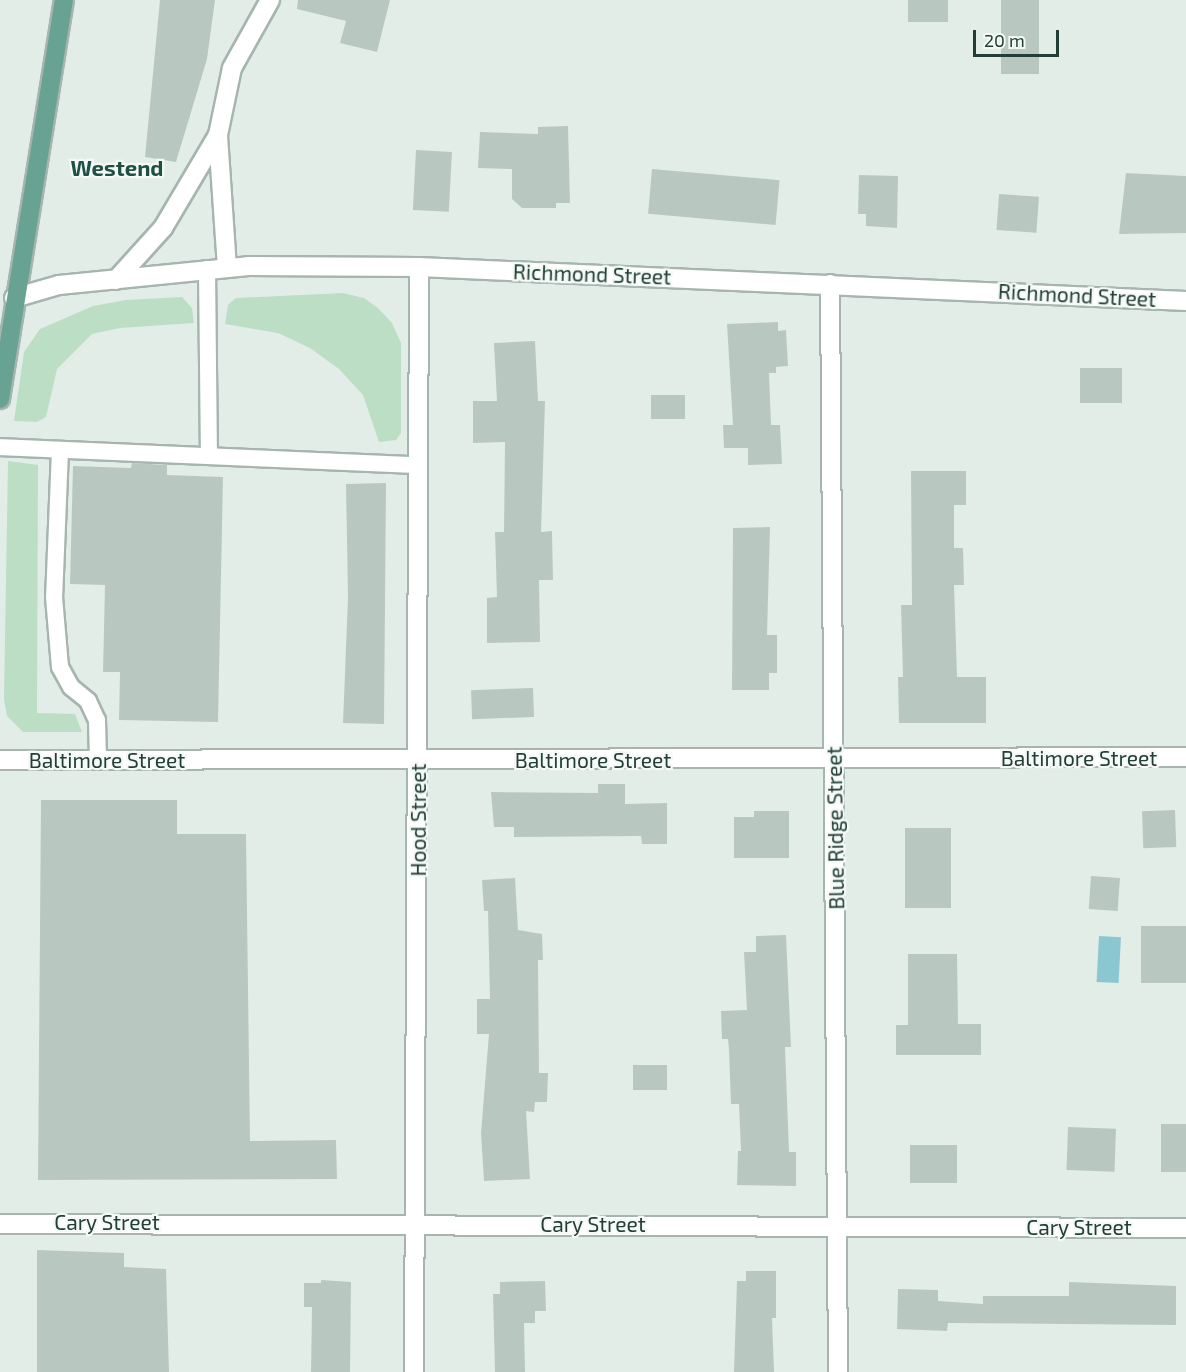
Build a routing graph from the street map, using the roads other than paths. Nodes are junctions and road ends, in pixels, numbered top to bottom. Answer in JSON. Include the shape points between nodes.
{"nodes":[{"id":1,"x":64,"y":0,"type":"edge"},
{"id":2,"x":270,"y":0,"type":"edge"},
{"id":3,"x":218,"y":135,"type":"junction"},
{"id":4,"x":419,"y":267,"type":"junction"},
{"id":5,"x":227,"y":268,"type":"junction"},
{"id":6,"x":207,"y":269,"type":"junction"},
{"id":7,"x":116,"y":280,"type":"junction"},
{"id":8,"x":830,"y":284,"type":"junction"},
{"id":9,"x":7,"y":298,"type":"edge"},
{"id":10,"x":1186,"y":301,"type":"edge"},
{"id":11,"x":0,"y":399,"type":"edge"},
{"id":12,"x":0,"y":447,"type":"edge"},
{"id":13,"x":60,"y":450,"type":"junction"},
{"id":14,"x":209,"y":456,"type":"junction"},
{"id":15,"x":419,"y":465,"type":"junction"},
{"id":16,"x":1186,"y":758,"type":"edge"},
{"id":17,"x":0,"y":760,"type":"edge"},
{"id":18,"x":98,"y":760,"type":"junction"},
{"id":19,"x":418,"y":760,"type":"junction"},
{"id":20,"x":834,"y":760,"type":"junction"},
{"id":21,"x":414,"y":1223,"type":"junction"},
{"id":22,"x":0,"y":1224,"type":"edge"},
{"id":23,"x":839,"y":1227,"type":"junction"},
{"id":24,"x":1186,"y":1228,"type":"edge"},
{"id":25,"x":414,"y":1372,"type":"edge"},
{"id":26,"x":838,"y":1372,"type":"edge"}],
"edges":[{"from":1,"to":9,"type":"main road","via":[[35,200]]},
{"from":2,"to":3,"type":"street","via":[[232,68]]},
{"from":3,"to":5,"type":"street"},
{"from":3,"to":7,"type":"street","via":[[163,228]]},
{"from":4,"to":5,"type":"street","name":"Richmond Street"},
{"from":4,"to":8,"type":"street","name":"Richmond Street"},
{"from":4,"to":15,"type":"street","name":"Hood Street"},
{"from":5,"to":6,"type":"street","name":"Richmond Street"},
{"from":6,"to":7,"type":"street","name":"Richmond Street"},
{"from":6,"to":14,"type":"lane"},
{"from":7,"to":9,"type":"street","name":"Richmond Street","via":[[59,285]]},
{"from":8,"to":10,"type":"street","name":"Richmond Street"},
{"from":8,"to":20,"type":"street","name":"Blue Ridge Street"},
{"from":9,"to":11,"type":"main road"},
{"from":12,"to":13,"type":"lane"},
{"from":13,"to":14,"type":"lane"},
{"from":13,"to":18,"type":"lane","via":[[54,597],[60,667],[71,687],[88,701],[97,720]]},
{"from":14,"to":15,"type":"lane"},
{"from":15,"to":19,"type":"street","name":"Hood Street"},
{"from":16,"to":20,"type":"street","name":"Baltimore Street"},
{"from":17,"to":18,"type":"street","name":"Baltimore Street"},
{"from":18,"to":19,"type":"street","name":"Baltimore Street"},
{"from":19,"to":20,"type":"street","name":"Baltimore Street"},
{"from":19,"to":21,"type":"street","name":"Hood Street"},
{"from":20,"to":23,"type":"street","name":"Blue Ridge Street"},
{"from":21,"to":22,"type":"street","name":"Cary Street"},
{"from":21,"to":23,"type":"street","name":"Cary Street"},
{"from":21,"to":25,"type":"street","name":"Hood Street"},
{"from":23,"to":24,"type":"street","name":"Cary Street"},
{"from":23,"to":26,"type":"street","name":"Blue Ridge Street"}]}
